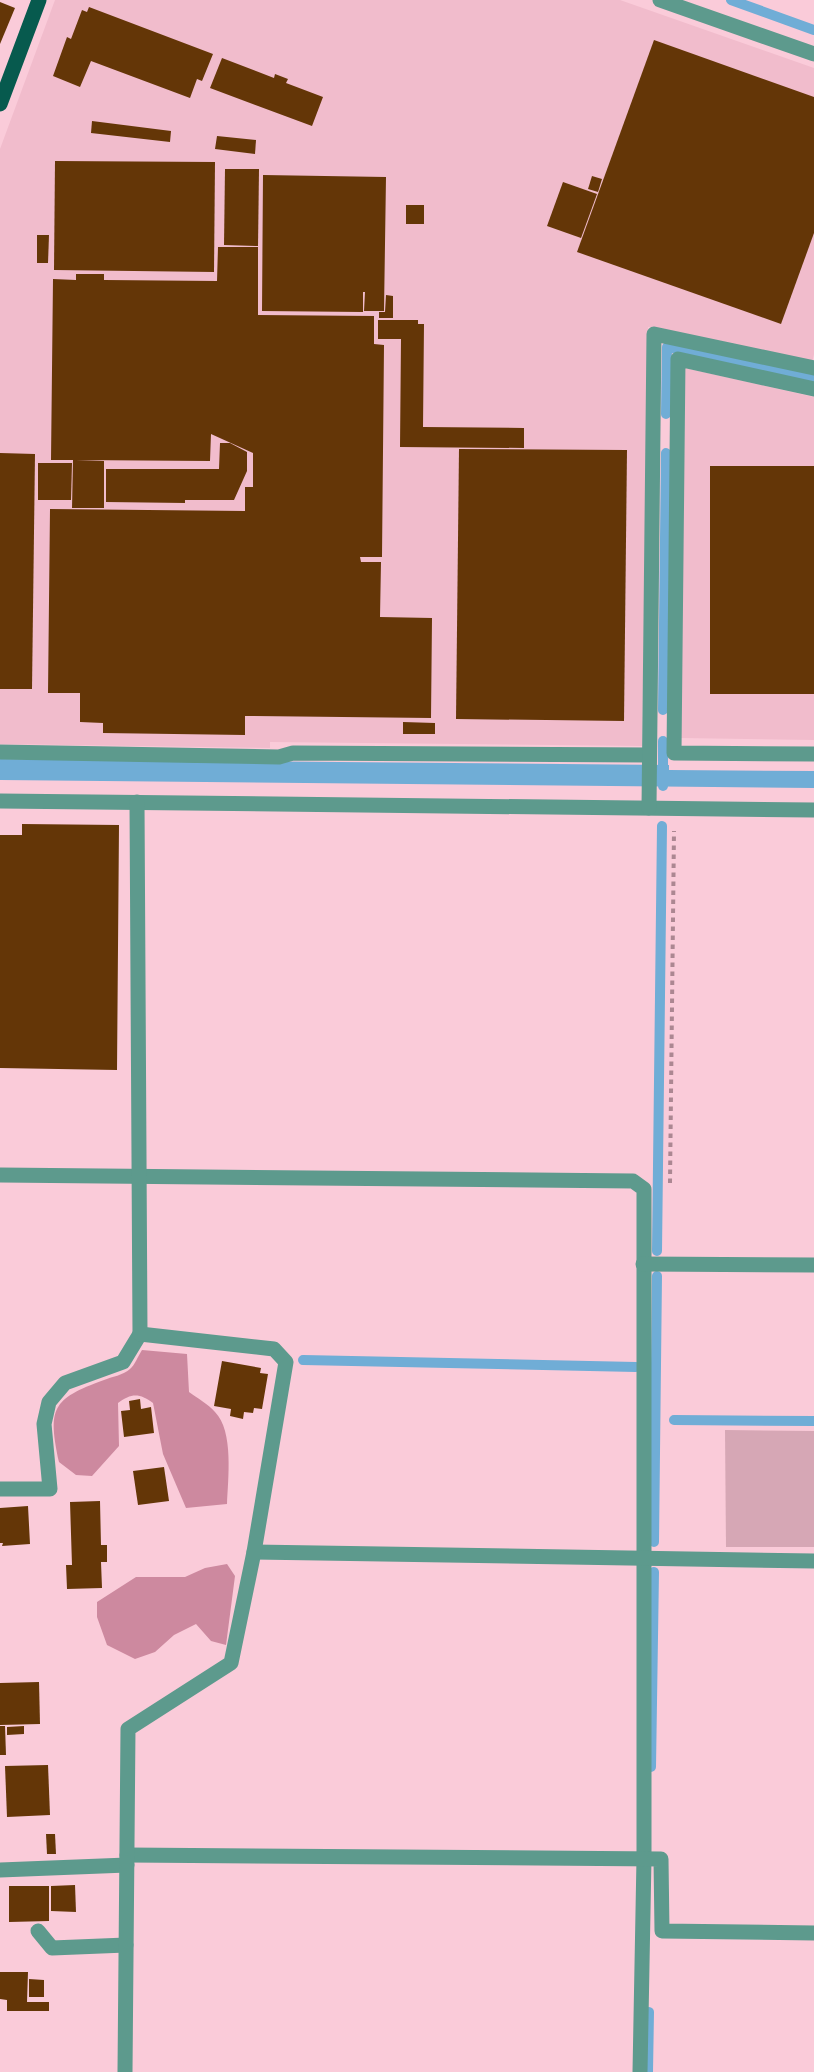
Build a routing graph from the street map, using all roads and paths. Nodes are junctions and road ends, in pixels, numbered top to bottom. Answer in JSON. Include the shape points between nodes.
{"nodes":[{"id":1,"x":39,"y":0,"type":"edge"},
{"id":2,"x":660,"y":0,"type":"edge"},
{"id":3,"x":814,"y":54,"type":"edge"},
{"id":4,"x":0,"y":104,"type":"edge"},
{"id":5,"x":814,"y":368,"type":"edge"},
{"id":6,"x":814,"y":389,"type":"edge"},
{"id":7,"x":677,"y":432,"type":"junction"},
{"id":8,"x":653,"y":433,"type":"junction"},
{"id":9,"x":650,"y":723,"type":"junction"},
{"id":10,"x":675,"y":723,"type":"junction"},
{"id":11,"x":0,"y":752,"type":"edge"},
{"id":12,"x":814,"y":754,"type":"edge"},
{"id":13,"x":650,"y":759,"type":"junction"},
{"id":14,"x":0,"y":801,"type":"edge"},
{"id":15,"x":649,"y":801,"type":"junction"},
{"id":16,"x":136,"y":802,"type":"junction"},
{"id":17,"x":814,"y":810,"type":"edge"},
{"id":18,"x":0,"y":1175,"type":"edge"},
{"id":19,"x":138,"y":1176,"type":"junction"},
{"id":20,"x":644,"y":1264,"type":"junction"},
{"id":21,"x":814,"y":1265,"type":"edge"},
{"id":22,"x":140,"y":1334,"type":"junction"},
{"id":23,"x":0,"y":1489,"type":"edge"},
{"id":24,"x":254,"y":1552,"type":"junction"},
{"id":25,"x":643,"y":1559,"type":"junction"},
{"id":26,"x":814,"y":1561,"type":"edge"},
{"id":27,"x":644,"y":1858,"type":"junction"},
{"id":28,"x":127,"y":1860,"type":"junction"},
{"id":29,"x":0,"y":1869,"type":"edge"},
{"id":30,"x":38,"y":1931,"type":"dead end"},
{"id":31,"x":814,"y":1933,"type":"edge"},
{"id":32,"x":126,"y":1945,"type":"junction"},
{"id":33,"x":125,"y":2072,"type":"edge"},
{"id":34,"x":640,"y":2072,"type":"edge"}],
"edges":[{"from":1,"to":4,"type":"main road"},
{"from":2,"to":3,"type":"street"},
{"from":5,"to":8,"type":"street","via":[[654,334]]},
{"from":6,"to":7,"type":"street","via":[[678,359]]},
{"from":7,"to":8,"type":"street"},
{"from":7,"to":10,"type":"street"},
{"from":8,"to":9,"type":"street"},
{"from":9,"to":10,"type":"street"},
{"from":9,"to":13,"type":"street"},
{"from":10,"to":12,"type":"street","via":[[674,753]]},
{"from":11,"to":13,"type":"street"},
{"from":13,"to":15,"type":"street"},
{"from":14,"to":16,"type":"street"},
{"from":15,"to":16,"type":"street"},
{"from":15,"to":17,"type":"street"},
{"from":16,"to":19,"type":"street"},
{"from":18,"to":19,"type":"street"},
{"from":19,"to":20,"type":"street","via":[[633,1181],[644,1189]]},
{"from":19,"to":22,"type":"street"},
{"from":20,"to":21,"type":"street"},
{"from":20,"to":25,"type":"street"},
{"from":22,"to":23,"type":"street","via":[[123,1362],[65,1383],[49,1402],[44,1424],[50,1489]]},
{"from":22,"to":24,"type":"street","via":[[274,1348],[286,1362]]},
{"from":24,"to":25,"type":"street"},
{"from":24,"to":28,"type":"street","via":[[231,1663],[128,1729]]},
{"from":25,"to":26,"type":"street"},
{"from":25,"to":27,"type":"street"},
{"from":27,"to":28,"type":"street"},
{"from":27,"to":31,"type":"street","via":[[661,1859],[662,1931]]},
{"from":27,"to":34,"type":"street"},
{"from":28,"to":29,"type":"street"},
{"from":28,"to":32,"type":"street"},
{"from":30,"to":32,"type":"street","via":[[52,1948]]},
{"from":32,"to":33,"type":"street"}]}
